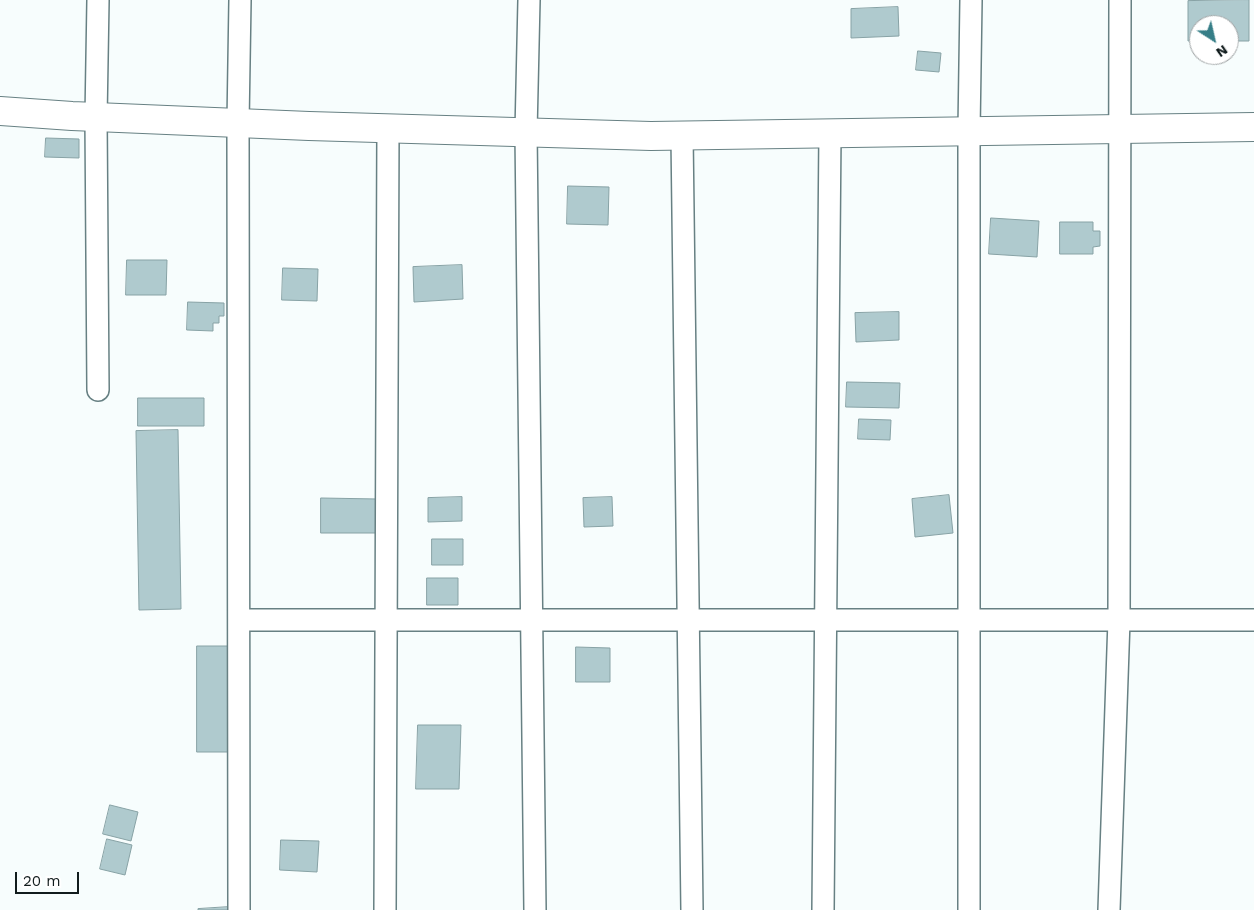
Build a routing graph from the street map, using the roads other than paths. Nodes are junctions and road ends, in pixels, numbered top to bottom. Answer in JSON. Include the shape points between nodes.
{"nodes":[{"id":1,"x":98,"y":0,"type":"edge"},
{"id":2,"x":240,"y":0,"type":"edge"},
{"id":3,"x":529,"y":0,"type":"edge"},
{"id":4,"x":971,"y":0,"type":"edge"},
{"id":5,"x":1120,"y":0,"type":"edge"},
{"id":6,"x":0,"y":111,"type":"edge"},
{"id":7,"x":96,"y":118,"type":"junction"},
{"id":8,"x":238,"y":123,"type":"junction"},
{"id":9,"x":1254,"y":127,"type":"edge"},
{"id":10,"x":388,"y":128,"type":"junction"},
{"id":11,"x":1120,"y":128,"type":"junction"},
{"id":12,"x":969,"y":130,"type":"junction"},
{"id":13,"x":526,"y":132,"type":"junction"},
{"id":14,"x":830,"y":132,"type":"junction"},
{"id":15,"x":682,"y":135,"type":"junction"},
{"id":16,"x":98,"y":390,"type":"dead end"},
{"id":17,"x":239,"y":620,"type":"junction"},
{"id":18,"x":386,"y":620,"type":"junction"},
{"id":19,"x":531,"y":620,"type":"junction"},
{"id":20,"x":688,"y":620,"type":"junction"},
{"id":21,"x":826,"y":620,"type":"junction"},
{"id":22,"x":969,"y":620,"type":"junction"},
{"id":23,"x":1119,"y":620,"type":"junction"},
{"id":24,"x":1254,"y":620,"type":"edge"},
{"id":25,"x":239,"y":910,"type":"edge"},
{"id":26,"x":385,"y":910,"type":"edge"},
{"id":27,"x":535,"y":910,"type":"edge"},
{"id":28,"x":692,"y":910,"type":"edge"},
{"id":29,"x":823,"y":910,"type":"edge"},
{"id":30,"x":969,"y":910,"type":"edge"},
{"id":31,"x":1110,"y":910,"type":"edge"}],
"edges":[{"from":1,"to":7,"type":"street"},
{"from":2,"to":8,"type":"street"},
{"from":3,"to":13,"type":"street"},
{"from":4,"to":12,"type":"street"},
{"from":5,"to":11,"type":"street"},
{"from":6,"to":7,"type":"street"},
{"from":7,"to":8,"type":"street"},
{"from":7,"to":16,"type":"street"},
{"from":8,"to":10,"type":"street"},
{"from":8,"to":17,"type":"street"},
{"from":9,"to":11,"type":"street"},
{"from":10,"to":13,"type":"street"},
{"from":10,"to":18,"type":"street"},
{"from":11,"to":12,"type":"street"},
{"from":11,"to":23,"type":"street"},
{"from":12,"to":14,"type":"street"},
{"from":12,"to":22,"type":"street"},
{"from":13,"to":15,"type":"street"},
{"from":13,"to":19,"type":"street"},
{"from":14,"to":15,"type":"street"},
{"from":14,"to":21,"type":"street"},
{"from":15,"to":20,"type":"street"},
{"from":17,"to":18,"type":"street"},
{"from":17,"to":25,"type":"street"},
{"from":18,"to":19,"type":"street"},
{"from":18,"to":26,"type":"street"},
{"from":19,"to":20,"type":"street"},
{"from":19,"to":27,"type":"street"},
{"from":20,"to":21,"type":"street"},
{"from":20,"to":28,"type":"street"},
{"from":21,"to":22,"type":"street"},
{"from":21,"to":29,"type":"street"},
{"from":22,"to":23,"type":"street"},
{"from":22,"to":30,"type":"street"},
{"from":23,"to":24,"type":"street"},
{"from":23,"to":31,"type":"street"}]}
